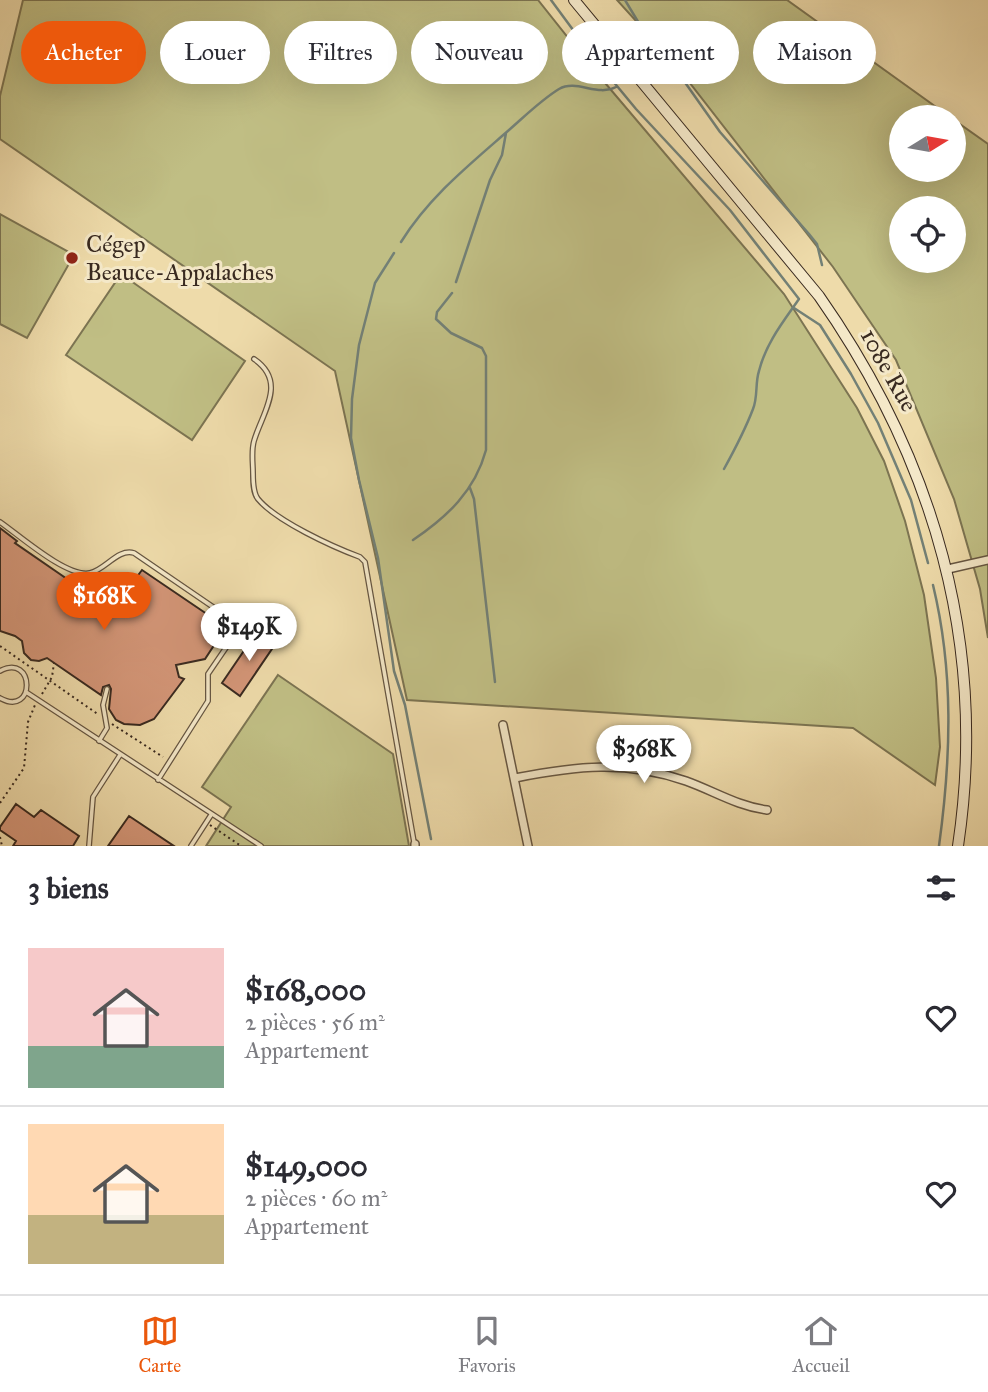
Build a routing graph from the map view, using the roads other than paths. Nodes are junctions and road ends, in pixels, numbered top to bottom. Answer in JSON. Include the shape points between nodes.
{"nodes":[{"id":1,"x":574,"y":0,"type":"edge"},
{"id":2,"x":254,"y":359,"type":"dead end"},
{"id":3,"x":0,"y":522,"type":"edge"},
{"id":4,"x":988,"y":560,"type":"edge"},
{"id":5,"x":948,"y":569,"type":"junction"},
{"id":6,"x":0,"y":671,"type":"edge"},
{"id":7,"x":107,"y":689,"type":"dead end"},
{"id":8,"x":26,"y":692,"type":"junction"},
{"id":9,"x":0,"y":699,"type":"edge"},
{"id":10,"x":503,"y":725,"type":"dead end"},
{"id":11,"x":99,"y":741,"type":"junction"},
{"id":12,"x":120,"y":755,"type":"junction"},
{"id":13,"x":515,"y":778,"type":"junction"},
{"id":14,"x":158,"y":780,"type":"junction"},
{"id":15,"x":767,"y":810,"type":"dead end"},
{"id":16,"x":211,"y":815,"type":"junction"},
{"id":17,"x":415,"y":845,"type":"edge"},
{"id":18,"x":89,"y":846,"type":"edge"},
{"id":19,"x":191,"y":846,"type":"edge"},
{"id":20,"x":261,"y":846,"type":"edge"},
{"id":21,"x":528,"y":846,"type":"edge"},
{"id":22,"x":958,"y":846,"type":"edge"}],
"edges":[{"from":1,"to":5,"type":"main road","name":"108e Rue","via":[[847,336],[904,442]]},
{"from":2,"to":17,"type":"lane","via":[[269,374],[271,388],[253,442],[257,498],[291,523],[365,562]]},
{"from":3,"to":14,"type":"lane","via":[[79,573],[93,572],[122,554],[134,553],[235,622],[236,633],[208,674],[208,701]]},
{"from":4,"to":5,"type":"street"},
{"from":5,"to":22,"type":"main road","name":"108e Rue","via":[[964,663],[968,750]]},
{"from":6,"to":8,"type":"lane","via":[[21,671],[27,681]]},
{"from":7,"to":11,"type":"lane","via":[[103,705],[107,728]]},
{"from":8,"to":9,"type":"lane","via":[[12,702]]},
{"from":8,"to":11,"type":"lane"},
{"from":10,"to":13,"type":"street"},
{"from":11,"to":12,"type":"lane"},
{"from":12,"to":14,"type":"lane"},
{"from":12,"to":18,"type":"lane","via":[[93,797]]},
{"from":13,"to":15,"type":"street","via":[[579,767],[630,767]]},
{"from":13,"to":21,"type":"street"},
{"from":14,"to":16,"type":"lane"},
{"from":16,"to":19,"type":"lane"},
{"from":16,"to":20,"type":"lane"}]}
